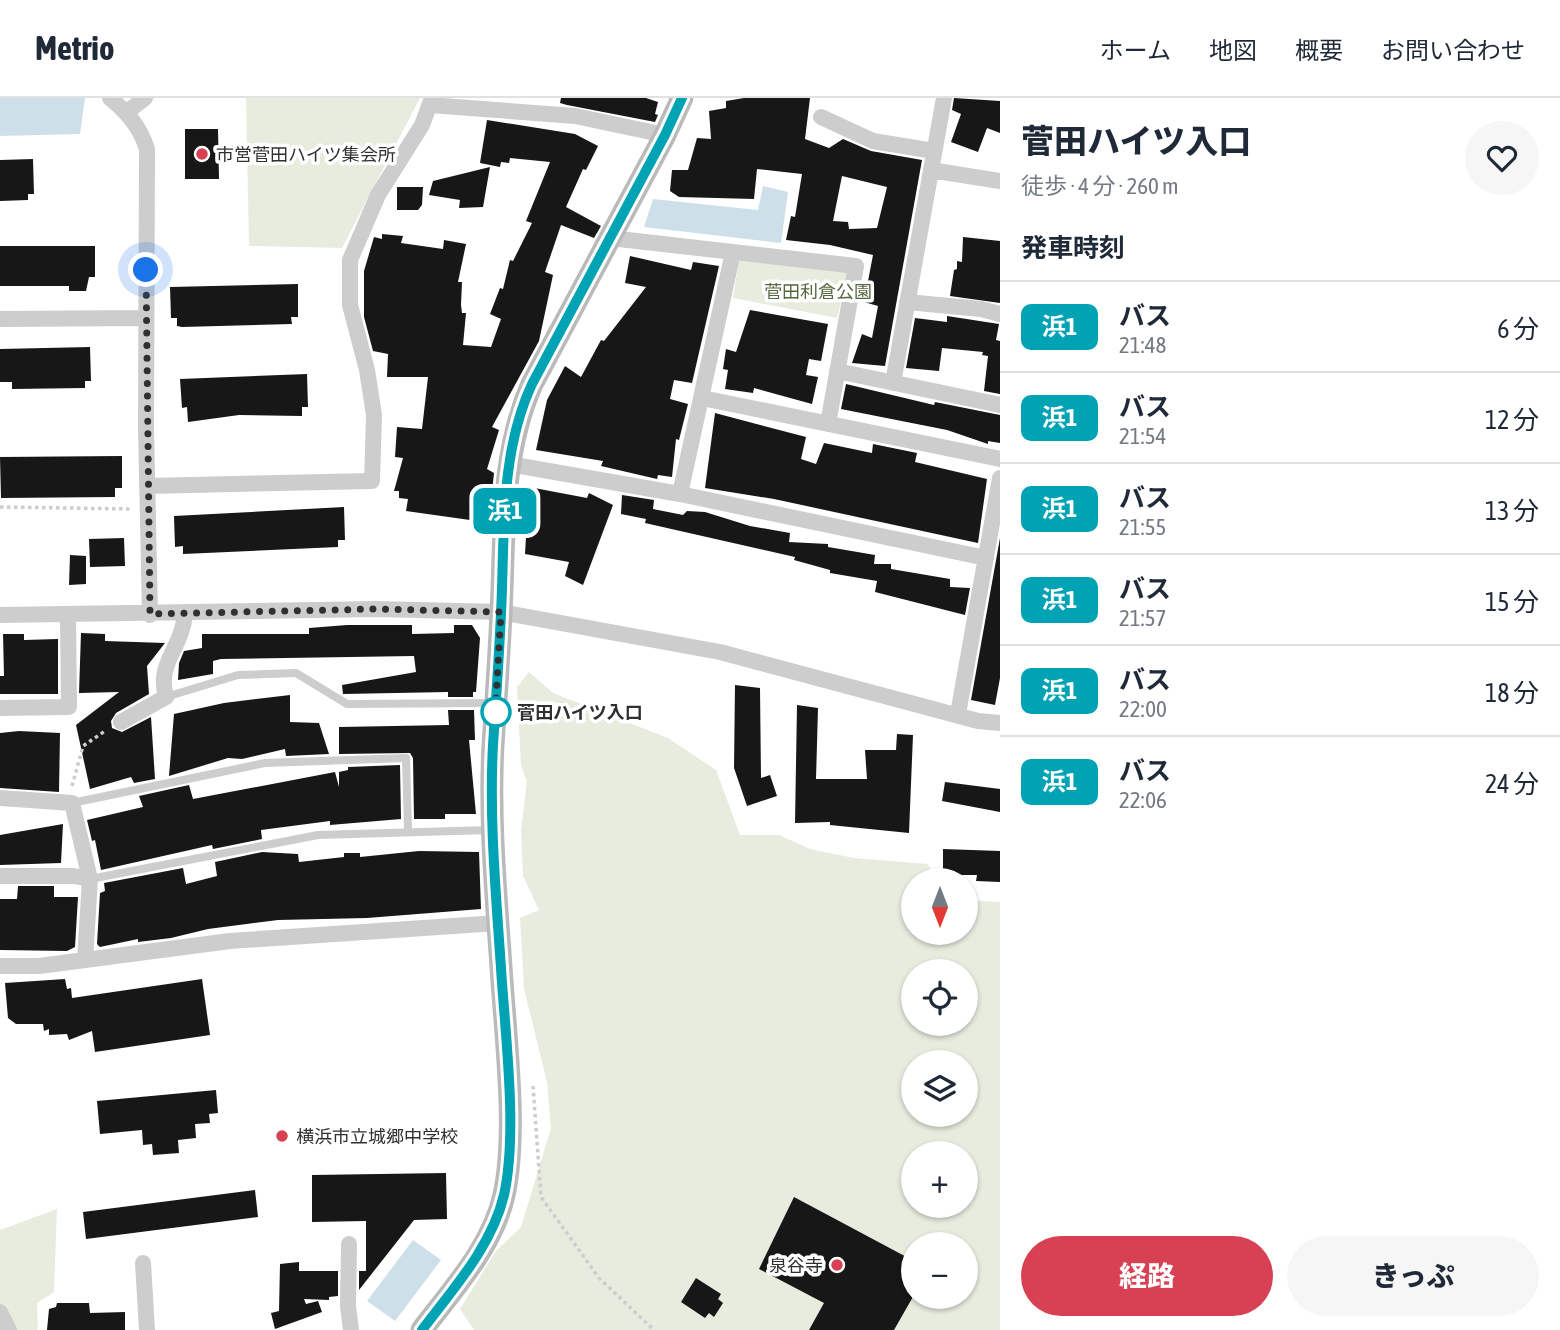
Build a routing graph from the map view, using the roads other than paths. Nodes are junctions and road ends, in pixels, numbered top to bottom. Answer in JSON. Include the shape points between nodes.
{"nodes":[{"id":1,"x":110,"y":98,"type":"edge"},
{"id":2,"x":145,"y":98,"type":"edge"},
{"id":3,"x":682,"y":98,"type":"edge"},
{"id":4,"x":944,"y":98,"type":"edge"},
{"id":5,"x":431,"y":101,"type":"edge"},
{"id":6,"x":127,"y":112,"type":"junction"},
{"id":7,"x":821,"y":117,"type":"dead end"},
{"id":8,"x":665,"y":135,"type":"junction"},
{"id":9,"x":934,"y":151,"type":"junction"},
{"id":10,"x":932,"y":170,"type":"junction"},
{"id":11,"x":1000,"y":181,"type":"edge"},
{"id":12,"x":610,"y":238,"type":"junction"},
{"id":13,"x":733,"y":252,"type":"junction"},
{"id":14,"x":907,"y":302,"type":"junction"},
{"id":15,"x":1000,"y":314,"type":"edge"},
{"id":16,"x":146,"y":318,"type":"junction"},
{"id":17,"x":0,"y":319,"type":"edge"},
{"id":18,"x":837,"y":371,"type":"junction"},
{"id":19,"x":893,"y":383,"type":"junction"},
{"id":20,"x":702,"y":398,"type":"junction"},
{"id":21,"x":1000,"y":405,"type":"edge"},
{"id":22,"x":828,"y":424,"type":"junction"},
{"id":23,"x":1000,"y":459,"type":"edge"},
{"id":24,"x":509,"y":464,"type":"junction"},
{"id":25,"x":1000,"y":478,"type":"edge"},
{"id":26,"x":147,"y":485,"type":"junction"},
{"id":27,"x":680,"y":494,"type":"junction"},
{"id":28,"x":986,"y":558,"type":"junction"},
{"id":29,"x":501,"y":612,"type":"junction"},
{"id":30,"x":150,"y":614,"type":"junction"},
{"id":31,"x":185,"y":614,"type":"junction"},
{"id":32,"x":0,"y":615,"type":"edge"},
{"id":33,"x":68,"y":616,"type":"junction"},
{"id":34,"x":166,"y":697,"type":"junction"},
{"id":35,"x":496,"y":703,"type":"junction"},
{"id":36,"x":0,"y":708,"type":"edge"},
{"id":37,"x":958,"y":714,"type":"junction"},
{"id":38,"x":121,"y":722,"type":"road end"},
{"id":39,"x":1000,"y":723,"type":"edge"},
{"id":40,"x":0,"y":797,"type":"edge"},
{"id":41,"x":72,"y":803,"type":"junction"},
{"id":42,"x":408,"y":830,"type":"junction"},
{"id":43,"x":494,"y":830,"type":"junction"},
{"id":44,"x":0,"y":876,"type":"edge"},
{"id":45,"x":90,"y":879,"type":"junction"},
{"id":46,"x":498,"y":923,"type":"junction"},
{"id":47,"x":85,"y":960,"type":"junction"},
{"id":48,"x":0,"y":966,"type":"edge"},
{"id":49,"x":349,"y":1244,"type":"dead end"},
{"id":50,"x":143,"y":1263,"type":"dead end"},
{"id":51,"x":0,"y":1312,"type":"edge"},
{"id":52,"x":9,"y":1330,"type":"edge"},
{"id":53,"x":147,"y":1330,"type":"edge"},
{"id":54,"x":351,"y":1330,"type":"edge"},
{"id":55,"x":422,"y":1330,"type":"edge"}],
"edges":[{"from":1,"to":6,"type":"street"},
{"from":2,"to":6,"type":"street"},
{"from":3,"to":8,"type":"street"},
{"from":4,"to":9,"type":"street"},
{"from":5,"to":8,"type":"street","via":[[575,116]]},
{"from":5,"to":26,"type":"street","via":[[422,125],[378,195],[350,260],[350,305],[374,415],[372,481]]},
{"from":6,"to":16,"type":"street","via":[[147,149]]},
{"from":7,"to":9,"type":"street","via":[[873,141]]},
{"from":8,"to":12,"type":"street"},
{"from":9,"to":10,"type":"street"},
{"from":10,"to":11,"type":"street"},
{"from":10,"to":14,"type":"street"},
{"from":12,"to":13,"type":"street"},
{"from":12,"to":24,"type":"street","via":[[522,406]]},
{"from":13,"to":18,"type":"street","via":[[856,266]]},
{"from":13,"to":20,"type":"street"},
{"from":14,"to":15,"type":"street"},
{"from":14,"to":19,"type":"street"},
{"from":16,"to":17,"type":"street"},
{"from":16,"to":26,"type":"street"},
{"from":18,"to":19,"type":"street"},
{"from":18,"to":22,"type":"street"},
{"from":19,"to":21,"type":"street"},
{"from":20,"to":22,"type":"street"},
{"from":20,"to":27,"type":"street"},
{"from":22,"to":23,"type":"street"},
{"from":24,"to":27,"type":"street"},
{"from":24,"to":29,"type":"street"},
{"from":25,"to":28,"type":"street"},
{"from":26,"to":30,"type":"street"},
{"from":27,"to":28,"type":"street"},
{"from":28,"to":37,"type":"street"},
{"from":29,"to":31,"type":"street","via":[[376,609]]},
{"from":29,"to":35,"type":"street"},
{"from":29,"to":37,"type":"street","via":[[720,652]]},
{"from":30,"to":31,"type":"street"},
{"from":30,"to":33,"type":"street"},
{"from":31,"to":34,"type":"street","via":[[184,632],[162,681]]},
{"from":32,"to":33,"type":"street"},
{"from":33,"to":36,"type":"street","via":[[69,707]]},
{"from":34,"to":35,"type":"lane","via":[[239,675],[296,673],[347,704]]},
{"from":34,"to":38,"type":"street"},
{"from":35,"to":43,"type":"street"},
{"from":37,"to":39,"type":"street"},
{"from":40,"to":41,"type":"street"},
{"from":41,"to":42,"type":"lane","via":[[265,763],[406,758]]},
{"from":41,"to":45,"type":"street"},
{"from":42,"to":43,"type":"lane"},
{"from":42,"to":45,"type":"lane","via":[[318,835]]},
{"from":43,"to":46,"type":"street"},
{"from":44,"to":45,"type":"street"},
{"from":45,"to":47,"type":"street"},
{"from":46,"to":47,"type":"street","via":[[230,941]]},
{"from":46,"to":55,"type":"street","via":[[509,1093],[504,1195],[494,1226],[475,1258]]},
{"from":47,"to":48,"type":"street"},
{"from":49,"to":54,"type":"street"},
{"from":50,"to":53,"type":"street"},
{"from":51,"to":52,"type":"street"}]}
